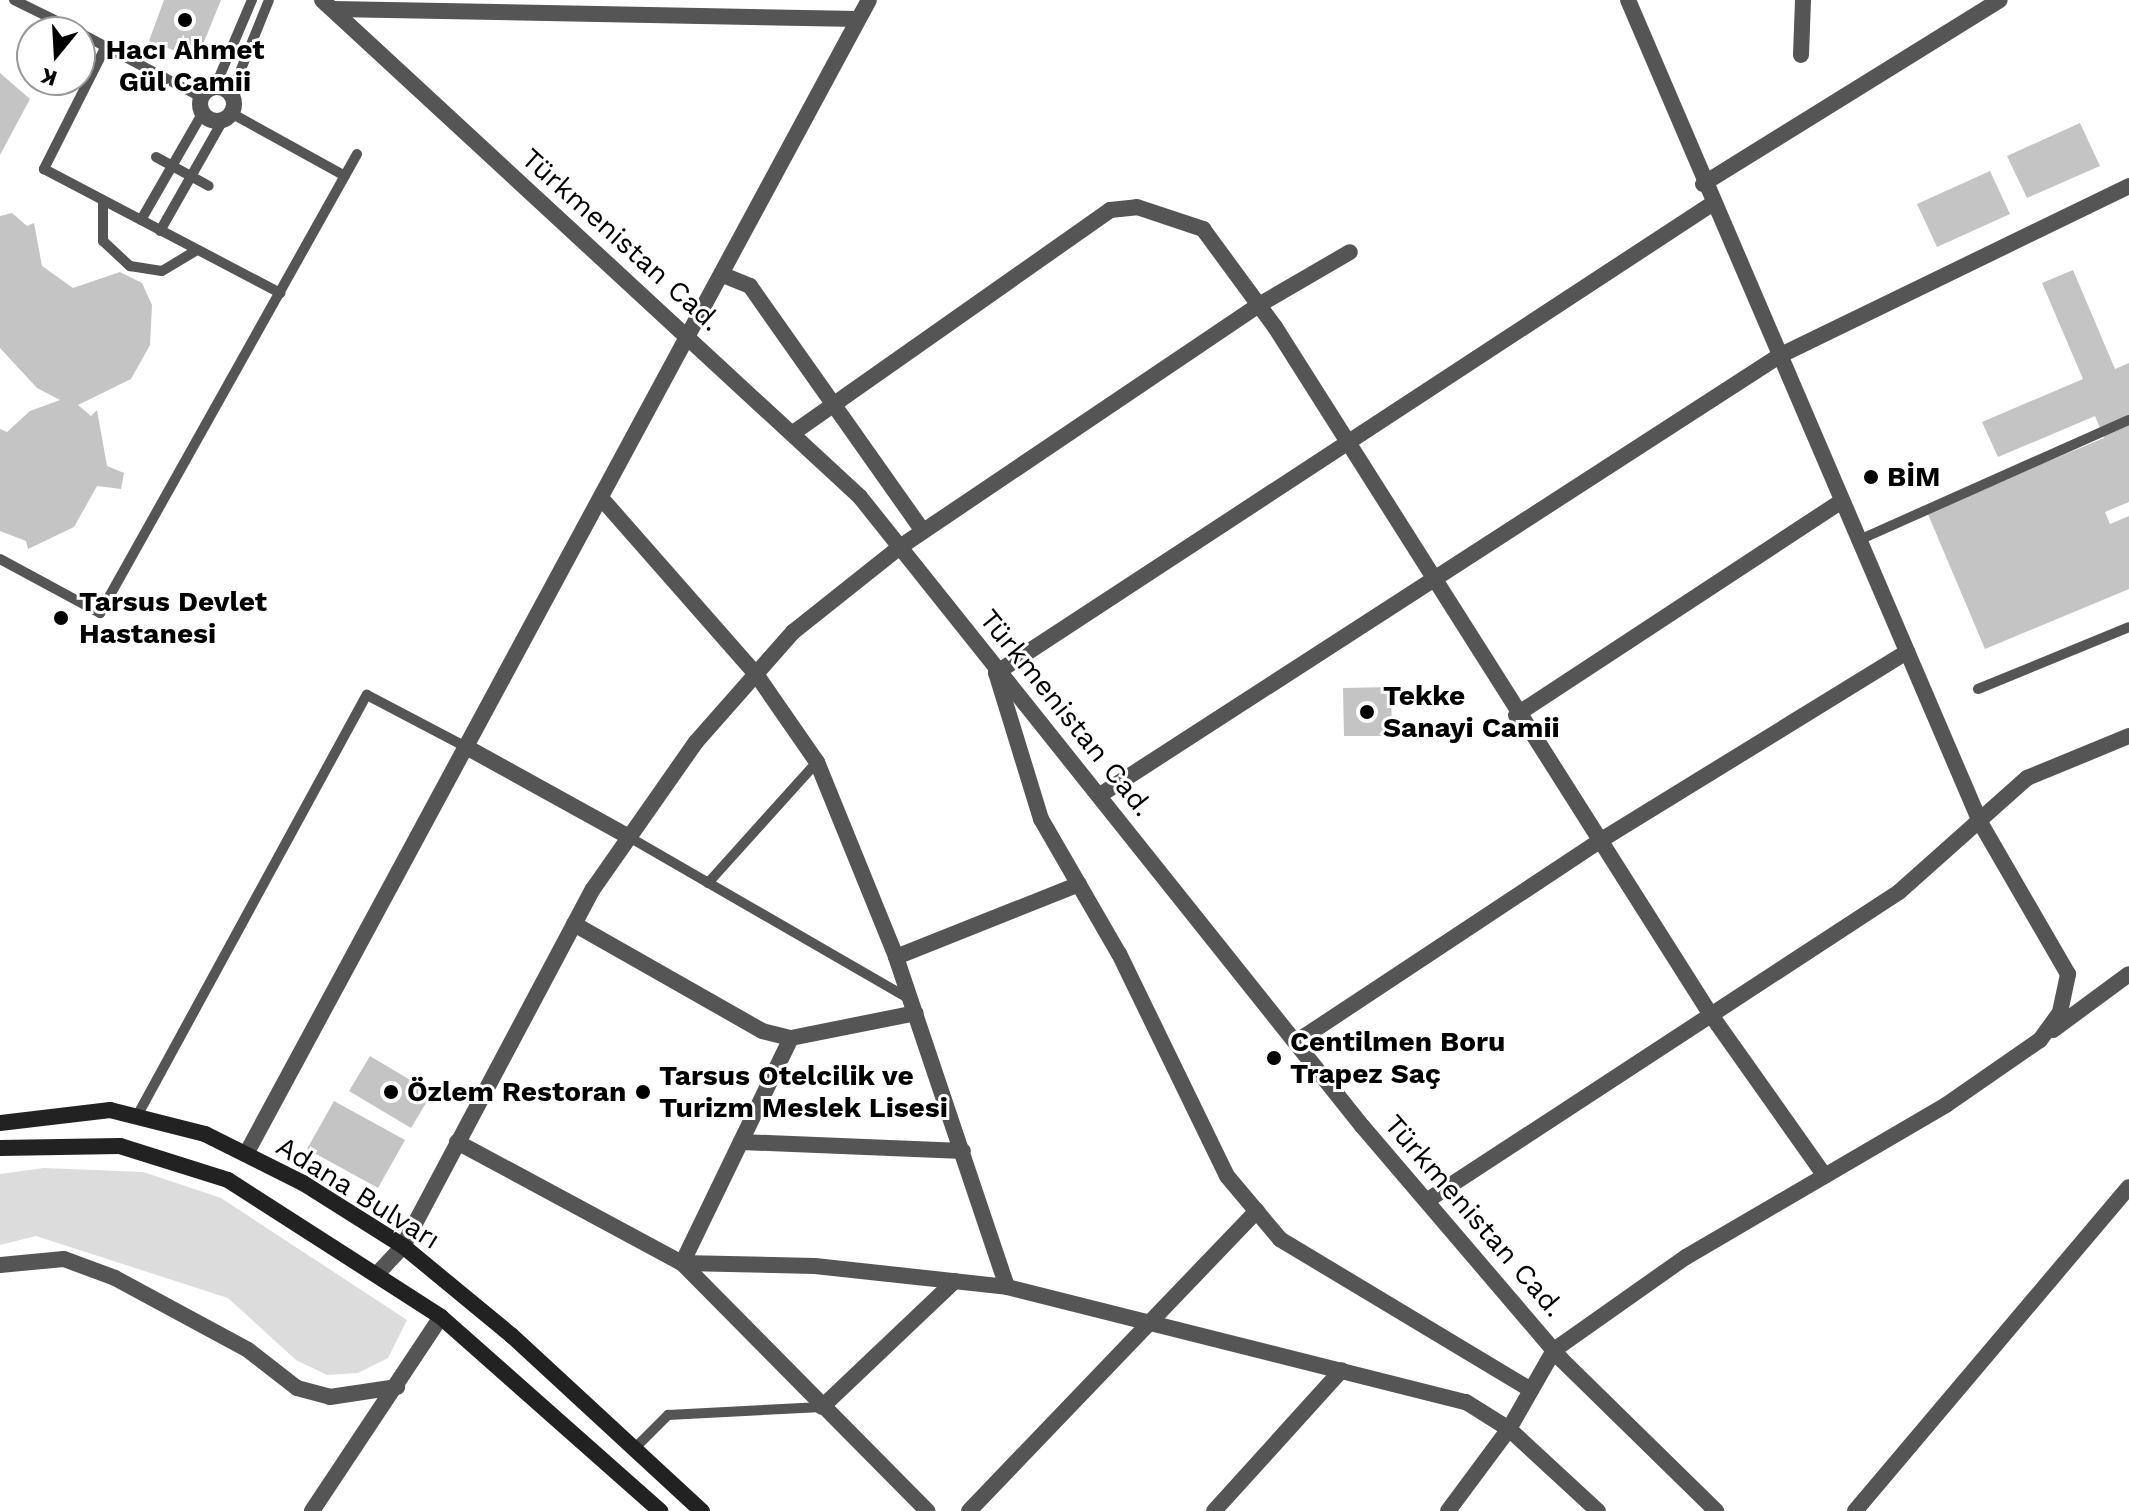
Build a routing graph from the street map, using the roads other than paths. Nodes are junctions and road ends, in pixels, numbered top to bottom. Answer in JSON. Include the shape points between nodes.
{"nodes":[{"id":1,"x":14,"y":0,"type":"edge"},
{"id":2,"x":252,"y":0,"type":"edge"},
{"id":3,"x":269,"y":0,"type":"edge"},
{"id":4,"x":869,"y":0,"type":"edge"},
{"id":5,"x":1628,"y":0,"type":"edge"},
{"id":6,"x":1803,"y":0,"type":"edge"},
{"id":7,"x":2000,"y":0,"type":"edge"},
{"id":8,"x":327,"y":4,"type":"edge"},
{"id":9,"x":46,"y":16,"type":"edge"},
{"id":10,"x":858,"y":19,"type":"junction"},
{"id":11,"x":96,"y":41,"type":"edge"},
{"id":12,"x":106,"y":46,"type":"junction"},
{"id":13,"x":1801,"y":55,"type":"dead end"},
{"id":14,"x":231,"y":94,"type":"junction"},
{"id":15,"x":206,"y":99,"type":"junction"},
{"id":16,"x":227,"y":117,"type":"junction"},
{"id":17,"x":357,"y":154,"type":"dead end"},
{"id":18,"x":156,"y":157,"type":"dead end"},
{"id":19,"x":172,"y":165,"type":"junction"},
{"id":20,"x":190,"y":176,"type":"junction"},
{"id":21,"x":345,"y":176,"type":"junction"},
{"id":22,"x":1703,"y":184,"type":"junction"},
{"id":23,"x":209,"y":186,"type":"dead end"},
{"id":24,"x":2129,"y":186,"type":"edge"},
{"id":25,"x":103,"y":201,"type":"junction"},
{"id":26,"x":1712,"y":204,"type":"junction"},
{"id":27,"x":141,"y":220,"type":"junction"},
{"id":28,"x":160,"y":231,"type":"junction"},
{"id":29,"x":197,"y":250,"type":"junction"},
{"id":30,"x":1350,"y":252,"type":"dead end"},
{"id":31,"x":723,"y":275,"type":"junction"},
{"id":32,"x":280,"y":293,"type":"junction"},
{"id":33,"x":1259,"y":305,"type":"junction"},
{"id":34,"x":690,"y":337,"type":"junction"},
{"id":35,"x":1779,"y":356,"type":"junction"},
{"id":36,"x":838,"y":402,"type":"junction"},
{"id":37,"x":2129,"y":420,"type":"edge"},
{"id":38,"x":793,"y":433,"type":"junction"},
{"id":39,"x":1346,"y":442,"type":"junction"},
{"id":40,"x":602,"y":499,"type":"junction"},
{"id":41,"x":1842,"y":501,"type":"junction"},
{"id":42,"x":923,"y":531,"type":"junction"},
{"id":43,"x":1859,"y":540,"type":"junction"},
{"id":44,"x":900,"y":547,"type":"junction"},
{"id":45,"x":0,"y":559,"type":"edge"},
{"id":46,"x":1431,"y":578,"type":"junction"},
{"id":47,"x":2129,"y":627,"type":"edge"},
{"id":48,"x":1907,"y":652,"type":"junction"},
{"id":49,"x":996,"y":673,"type":"junction"},
{"id":50,"x":756,"y":674,"type":"junction"},
{"id":51,"x":1978,"y":689,"type":"dead end"},
{"id":52,"x":1516,"y":715,"type":"junction"},
{"id":53,"x":2129,"y":736,"type":"edge"},
{"id":54,"x":468,"y":748,"type":"junction"},
{"id":55,"x":817,"y":762,"type":"junction"},
{"id":56,"x":1100,"y":795,"type":"junction"},
{"id":57,"x":1981,"y":824,"type":"junction"},
{"id":58,"x":629,"y":837,"type":"junction"},
{"id":59,"x":1598,"y":842,"type":"junction"},
{"id":60,"x":708,"y":883,"type":"junction"},
{"id":61,"x":1079,"y":884,"type":"junction"},
{"id":62,"x":574,"y":924,"type":"junction"},
{"id":63,"x":896,"y":957,"type":"junction"},
{"id":64,"x":2129,"y":974,"type":"edge"},
{"id":65,"x":913,"y":1007,"type":"junction"},
{"id":66,"x":1711,"y":1015,"type":"junction"},
{"id":67,"x":791,"y":1038,"type":"junction"},
{"id":68,"x":2040,"y":1040,"type":"junction"},
{"id":69,"x":1296,"y":1042,"type":"junction"},
{"id":70,"x":137,"y":1116,"type":"junction"},
{"id":71,"x":0,"y":1123,"type":"edge"},
{"id":72,"x":457,"y":1142,"type":"junction"},
{"id":73,"x":741,"y":1142,"type":"junction"},
{"id":74,"x":0,"y":1148,"type":"edge"},
{"id":75,"x":963,"y":1151,"type":"junction"},
{"id":76,"x":246,"y":1154,"type":"junction"},
{"id":77,"x":1825,"y":1176,"type":"junction"},
{"id":78,"x":2129,"y":1187,"type":"edge"},
{"id":79,"x":1431,"y":1198,"type":"junction"},
{"id":80,"x":1257,"y":1211,"type":"junction"},
{"id":81,"x":403,"y":1246,"type":"junction"},
{"id":82,"x":682,"y":1263,"type":"junction"},
{"id":83,"x":0,"y":1265,"type":"edge"},
{"id":84,"x":378,"y":1273,"type":"junction"},
{"id":85,"x":955,"y":1281,"type":"junction"},
{"id":86,"x":1007,"y":1287,"type":"junction"},
{"id":87,"x":441,"y":1317,"type":"junction"},
{"id":88,"x":1156,"y":1323,"type":"junction"},
{"id":89,"x":1554,"y":1350,"type":"junction"},
{"id":90,"x":1342,"y":1370,"type":"junction"},
{"id":91,"x":397,"y":1387,"type":"junction"},
{"id":92,"x":1531,"y":1390,"type":"junction"},
{"id":93,"x":822,"y":1407,"type":"junction"},
{"id":94,"x":1509,"y":1429,"type":"junction"},
{"id":95,"x":635,"y":1448,"type":"junction"},
{"id":96,"x":312,"y":1511,"type":"edge"},
{"id":97,"x":660,"y":1511,"type":"edge"},
{"id":98,"x":702,"y":1511,"type":"edge"},
{"id":99,"x":927,"y":1511,"type":"edge"},
{"id":100,"x":969,"y":1511,"type":"edge"},
{"id":101,"x":1214,"y":1511,"type":"edge"},
{"id":102,"x":1448,"y":1511,"type":"edge"},
{"id":103,"x":1598,"y":1511,"type":"edge"},
{"id":104,"x":1716,"y":1511,"type":"edge"},
{"id":105,"x":1855,"y":1511,"type":"edge"}],
"edges":[{"from":1,"to":9,"type":"lane"},
{"from":2,"to":15,"type":"lane"},
{"from":3,"to":14,"type":"lane"},
{"from":4,"to":10,"type":"street"},
{"from":5,"to":22,"type":"street"},
{"from":6,"to":13,"type":"street"},
{"from":7,"to":22,"type":"street"},
{"from":8,"to":10,"type":"street"},
{"from":8,"to":34,"type":"street","name":"Türkmenistan Cad."},
{"from":10,"to":31,"type":"street"},
{"from":11,"to":12,"type":"lane"},
{"from":12,"to":15,"type":"lane"},
{"from":12,"to":25,"type":"lane","via":[[44,169]]},
{"from":14,"to":15,"type":"street"},
{"from":14,"to":16,"type":"street"},
{"from":15,"to":16,"type":"street"},
{"from":15,"to":19,"type":"lane"},
{"from":16,"to":20,"type":"lane"},
{"from":16,"to":21,"type":"lane"},
{"from":17,"to":21,"type":"lane"},
{"from":18,"to":19,"type":"lane"},
{"from":19,"to":20,"type":"lane"},
{"from":19,"to":27,"type":"lane"},
{"from":20,"to":23,"type":"lane"},
{"from":20,"to":28,"type":"lane"},
{"from":21,"to":32,"type":"lane"},
{"from":22,"to":26,"type":"street"},
{"from":24,"to":35,"type":"street"},
{"from":25,"to":27,"type":"lane"},
{"from":25,"to":29,"type":"lane","via":[[103,241],[130,266],[162,271]]},
{"from":26,"to":35,"type":"street"},
{"from":26,"to":39,"type":"street"},
{"from":27,"to":28,"type":"lane"},
{"from":28,"to":29,"type":"lane"},
{"from":29,"to":32,"type":"lane"},
{"from":30,"to":33,"type":"street"},
{"from":31,"to":34,"type":"street"},
{"from":31,"to":36,"type":"street","via":[[750,286],[774,330]]},
{"from":32,"to":45,"type":"lane","via":[[100,613]]},
{"from":33,"to":36,"type":"street","via":[[1188,218],[1137,207],[1110,210]]},
{"from":33,"to":39,"type":"street"},
{"from":33,"to":42,"type":"street"},
{"from":34,"to":38,"type":"street","name":"Türkmenistan Cad."},
{"from":34,"to":40,"type":"street"},
{"from":35,"to":41,"type":"street"},
{"from":35,"to":46,"type":"street"},
{"from":36,"to":38,"type":"street"},
{"from":36,"to":42,"type":"street"},
{"from":37,"to":43,"type":"lane"},
{"from":38,"to":44,"type":"street","name":"Türkmenistan Cad."},
{"from":39,"to":46,"type":"street"},
{"from":39,"to":49,"type":"street"},
{"from":40,"to":50,"type":"street"},
{"from":40,"to":54,"type":"street"},
{"from":41,"to":43,"type":"street"},
{"from":41,"to":52,"type":"street"},
{"from":42,"to":44,"type":"street"},
{"from":43,"to":48,"type":"street"},
{"from":44,"to":49,"type":"street","name":"Türkmenistan Cad."},
{"from":44,"to":50,"type":"street","via":[[793,632]]},
{"from":46,"to":52,"type":"street"},
{"from":46,"to":56,"type":"street"},
{"from":47,"to":51,"type":"lane"},
{"from":48,"to":57,"type":"street"},
{"from":48,"to":59,"type":"street"},
{"from":49,"to":56,"type":"street","name":"Türkmenistan Cad."},
{"from":49,"to":61,"type":"street","via":[[1041,819]]},
{"from":50,"to":55,"type":"street"},
{"from":50,"to":58,"type":"street","via":[[696,742]]},
{"from":52,"to":59,"type":"street"},
{"from":53,"to":57,"type":"street","via":[[2027,778]]},
{"from":54,"to":58,"type":"street"},
{"from":54,"to":70,"type":"lane","via":[[367,695]]},
{"from":54,"to":76,"type":"street"},
{"from":55,"to":60,"type":"lane"},
{"from":55,"to":63,"type":"street"},
{"from":56,"to":69,"type":"street","name":"Türkmenistan Cad."},
{"from":57,"to":66,"type":"street","via":[[1899,892]]},
{"from":57,"to":68,"type":"street","via":[[2068,974],[2060,1012]]},
{"from":58,"to":60,"type":"lane"},
{"from":58,"to":62,"type":"street"},
{"from":59,"to":66,"type":"street"},
{"from":59,"to":69,"type":"street"},
{"from":60,"to":65,"type":"lane"},
{"from":61,"to":63,"type":"street"},
{"from":61,"to":80,"type":"street","via":[[1227,1176]]},
{"from":62,"to":67,"type":"street","via":[[762,1031]]},
{"from":62,"to":72,"type":"street"},
{"from":63,"to":65,"type":"street"},
{"from":64,"to":68,"type":"street"},
{"from":65,"to":67,"type":"street"},
{"from":65,"to":75,"type":"street"},
{"from":66,"to":77,"type":"street"},
{"from":66,"to":79,"type":"street"},
{"from":67,"to":73,"type":"street"},
{"from":68,"to":77,"type":"street"},
{"from":69,"to":79,"type":"street","name":"Türkmenistan Cad."},
{"from":70,"to":71,"type":"main road","name":"Adana Bulvarı","via":[[110,1110]]},
{"from":70,"to":76,"type":"main road","name":"Adana Bulvarı"},
{"from":72,"to":81,"type":"street"},
{"from":72,"to":82,"type":"street"},
{"from":73,"to":75,"type":"street"},
{"from":73,"to":82,"type":"street"},
{"from":74,"to":84,"type":"main road","name":"Adana Bulvarı","via":[[120,1146],[174,1160],[228,1180]]},
{"from":75,"to":86,"type":"street"},
{"from":76,"to":81,"type":"main road","name":"Adana Bulvarı"},
{"from":77,"to":89,"type":"street","via":[[1686,1257]]},
{"from":78,"to":105,"type":"street"},
{"from":79,"to":89,"type":"street","name":"Türkmenistan Cad."},
{"from":80,"to":88,"type":"street"},
{"from":80,"to":92,"type":"street","via":[[1280,1239]]},
{"from":81,"to":84,"type":"street"},
{"from":81,"to":95,"type":"main road","name":"Adana Bulvarı"},
{"from":82,"to":85,"type":"street","via":[[815,1266]]},
{"from":82,"to":93,"type":"street"},
{"from":83,"to":91,"type":"street","via":[[64,1259],[115,1278],[248,1350],[297,1388],[330,1397]]},
{"from":84,"to":87,"type":"main road","name":"Adana Bulvarı"},
{"from":85,"to":86,"type":"street"},
{"from":85,"to":93,"type":"street"},
{"from":86,"to":88,"type":"street"},
{"from":87,"to":91,"type":"street"},
{"from":87,"to":97,"type":"main road","name":"Adana Bulvarı"},
{"from":88,"to":90,"type":"street"},
{"from":88,"to":100,"type":"street"},
{"from":89,"to":92,"type":"street"},
{"from":89,"to":104,"type":"street","name":"Türkmenistan Cad."},
{"from":90,"to":94,"type":"street","via":[[1466,1402]]},
{"from":90,"to":101,"type":"street"},
{"from":91,"to":96,"type":"street"},
{"from":92,"to":94,"type":"street"},
{"from":93,"to":95,"type":"lane","via":[[668,1415]]},
{"from":93,"to":99,"type":"street"},
{"from":94,"to":102,"type":"street"},
{"from":94,"to":103,"type":"street"},
{"from":95,"to":98,"type":"main road","name":"Adana Bulvarı"}]}
